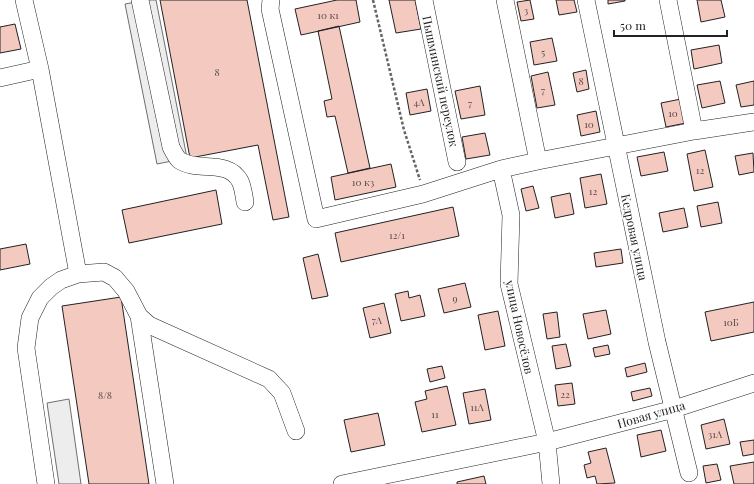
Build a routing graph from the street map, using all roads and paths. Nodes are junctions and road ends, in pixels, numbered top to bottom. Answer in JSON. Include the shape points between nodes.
{"nodes":[{"id":1,"x":24,"y":0,"type":"edge"},
{"id":2,"x":140,"y":0,"type":"edge"},
{"id":3,"x":271,"y":0,"type":"edge"},
{"id":4,"x":373,"y":0,"type":"edge"},
{"id":5,"x":424,"y":0,"type":"edge"},
{"id":6,"x":505,"y":0,"type":"edge"},
{"id":7,"x":586,"y":0,"type":"edge"},
{"id":8,"x":668,"y":0,"type":"edge"},
{"id":9,"x":40,"y":69,"type":"junction"},
{"id":10,"x":0,"y":78,"type":"edge"},
{"id":11,"x":754,"y":122,"type":"edge"},
{"id":12,"x":694,"y":131,"type":"junction"},
{"id":13,"x":617,"y":145,"type":"junction"},
{"id":14,"x":538,"y":161,"type":"junction"},
{"id":15,"x":457,"y":162,"type":"dead end"},
{"id":16,"x":501,"y":169,"type":"junction"},
{"id":17,"x":423,"y":194,"type":"junction"},
{"id":18,"x":245,"y":202,"type":"dead end"},
{"id":19,"x":78,"y":274,"type":"junction"},
{"id":20,"x":139,"y":316,"type":"junction"},
{"id":21,"x":754,"y":383,"type":"edge"},
{"id":22,"x":674,"y":408,"type":"junction"},
{"id":23,"x":296,"y":432,"type":"dead end"},
{"id":24,"x":547,"y":442,"type":"junction"},
{"id":25,"x":690,"y":472,"type":"dead end"},
{"id":26,"x":46,"y":484,"type":"edge"},
{"id":27,"x":165,"y":484,"type":"edge"},
{"id":28,"x":342,"y":484,"type":"edge"},
{"id":29,"x":551,"y":484,"type":"edge"}],
"edges":[{"from":1,"to":9,"type":"street"},
{"from":2,"to":18,"type":"street","via":[[171,147],[178,159],[186,164],[225,169],[235,175],[240,181]]},
{"from":3,"to":17,"type":"street","via":[[270,9],[316,219]]},
{"from":4,"to":17,"type":"path","via":[[404,130]]},
{"from":5,"to":15,"type":"street","name":"Пышминский переулок"},
{"from":6,"to":14,"type":"street"},
{"from":7,"to":13,"type":"street","name":"Кедровая улица"},
{"from":8,"to":12,"type":"street"},
{"from":9,"to":10,"type":"street"},
{"from":9,"to":19,"type":"street"},
{"from":11,"to":12,"type":"street"},
{"from":12,"to":13,"type":"street"},
{"from":13,"to":14,"type":"street"},
{"from":13,"to":22,"type":"street","name":"Кедровая улица","via":[[657,342]]},
{"from":14,"to":16,"type":"street"},
{"from":16,"to":17,"type":"street"},
{"from":16,"to":24,"type":"street","name":"улица Новосёлов","via":[[511,215],[509,284]]},
{"from":19,"to":20,"type":"street","via":[[104,272],[115,278],[126,291]]},
{"from":19,"to":26,"type":"street","via":[[51,287],[40,298],[30,318],[26,348]]},
{"from":20,"to":23,"type":"street","via":[[149,325],[269,379],[282,393]]},
{"from":20,"to":27,"type":"street"},
{"from":21,"to":22,"type":"street","name":"Новая улица"},
{"from":22,"to":24,"type":"street","name":"Новая улица"},
{"from":22,"to":25,"type":"street","name":"Кедровая улица"},
{"from":24,"to":28,"type":"street","name":"Новая улица"},
{"from":24,"to":29,"type":"street","name":"улица Новосёлов"}]}
